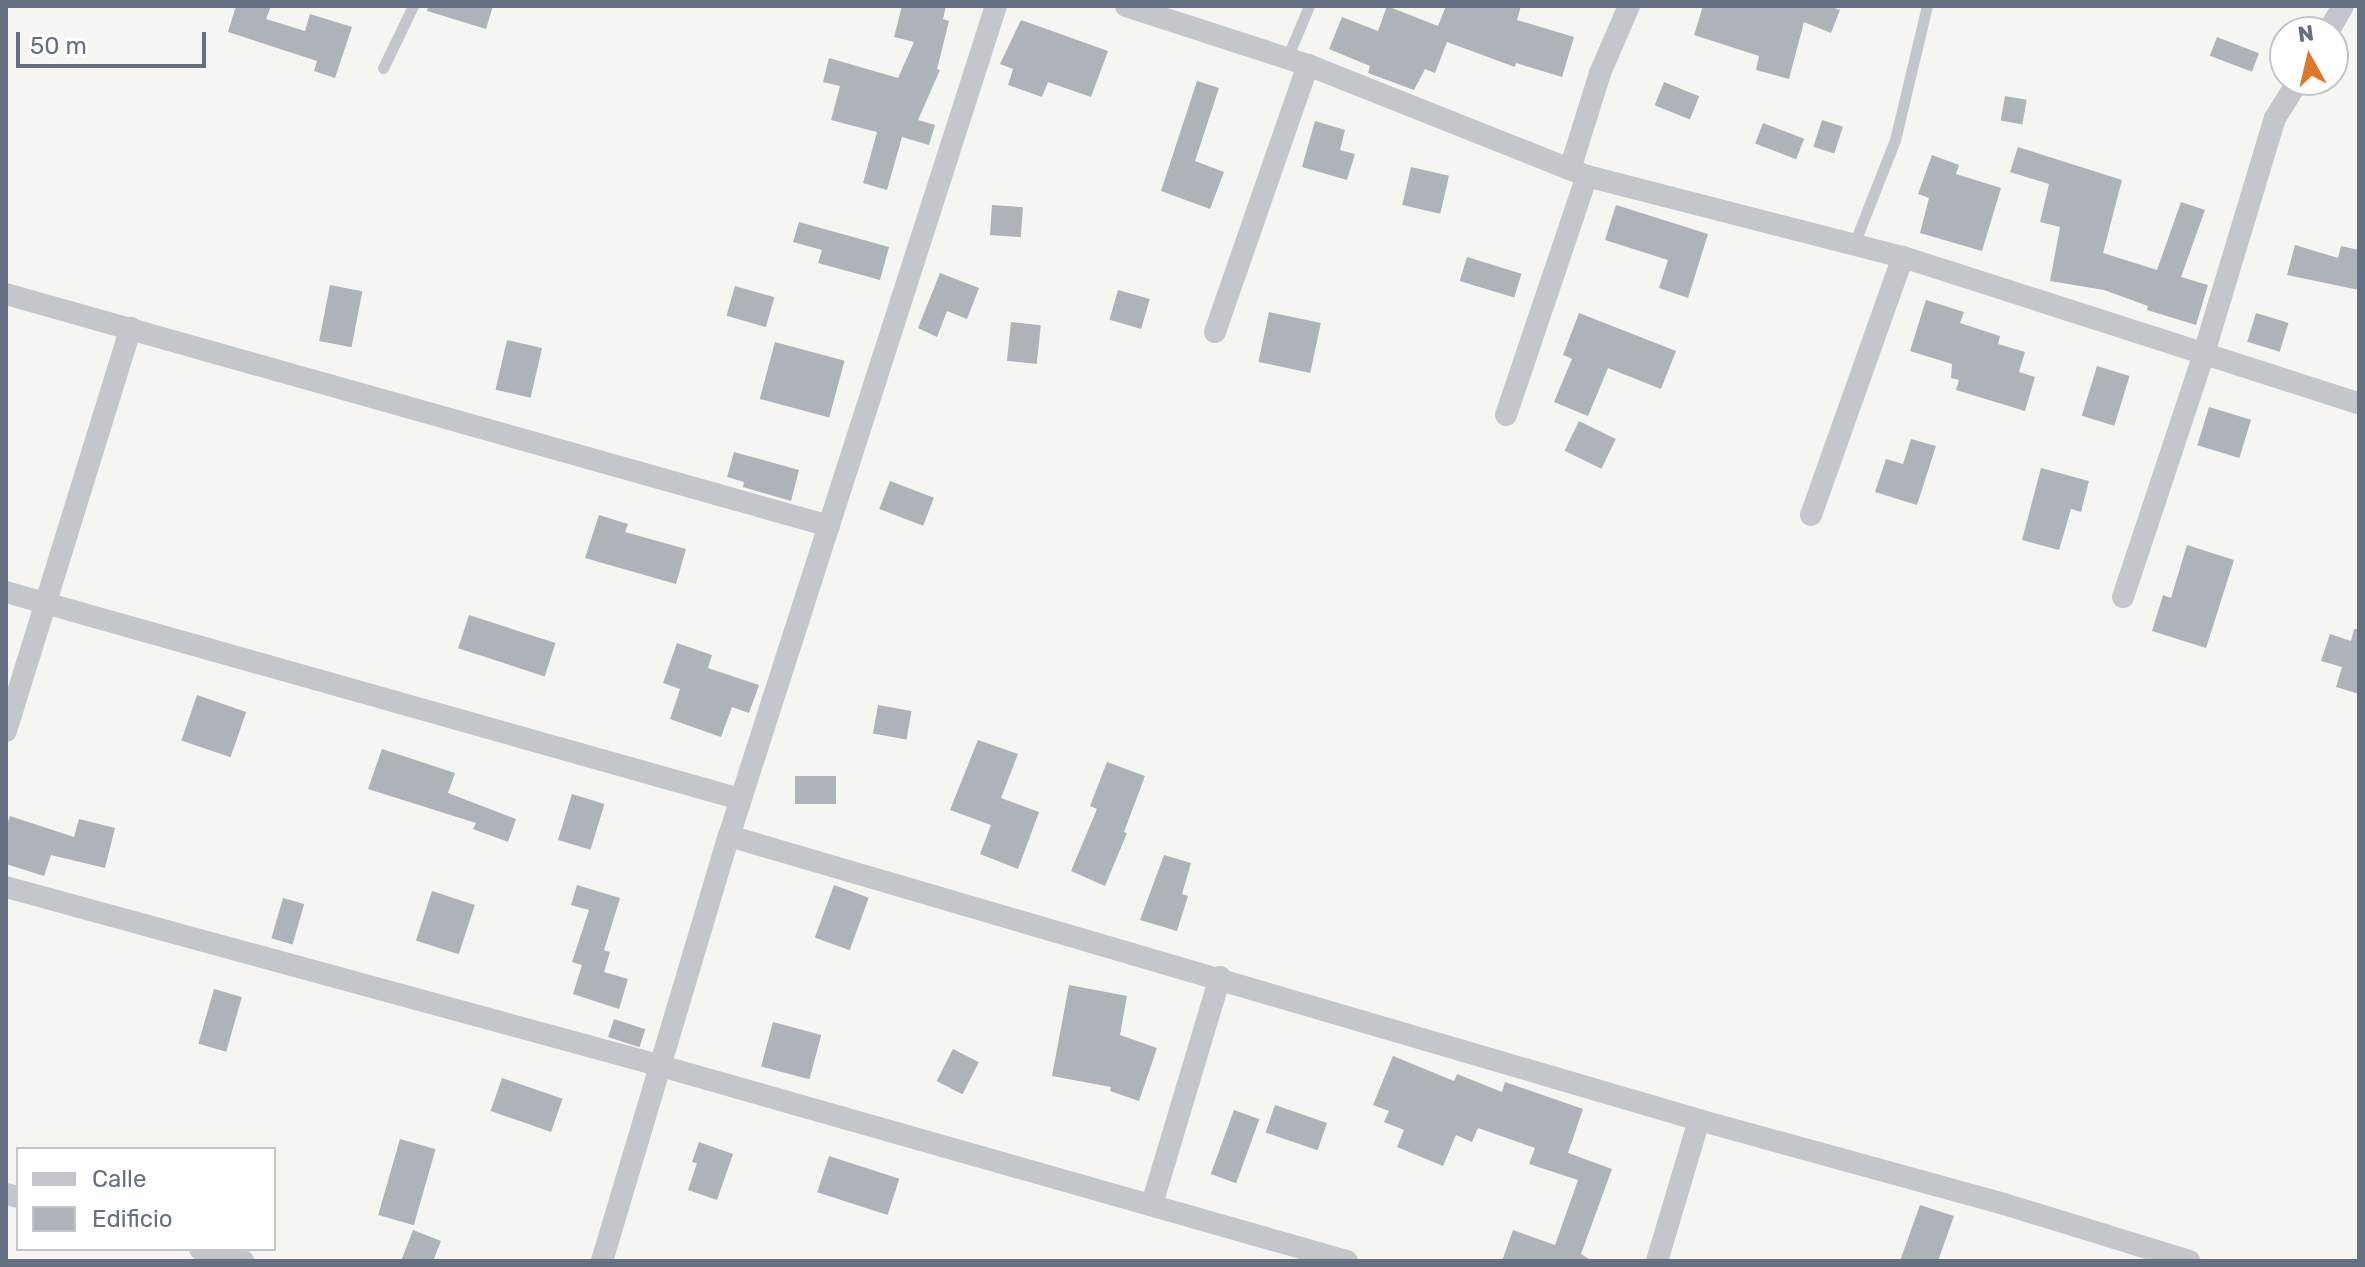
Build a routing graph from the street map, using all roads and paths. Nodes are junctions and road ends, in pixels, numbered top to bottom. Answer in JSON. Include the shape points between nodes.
{"nodes":[{"id":1,"x":413,"y":6,"type":"edge"},
{"id":2,"x":996,"y":6,"type":"edge"},
{"id":3,"x":1126,"y":6,"type":"edge"},
{"id":4,"x":1309,"y":6,"type":"edge"},
{"id":5,"x":1629,"y":6,"type":"edge"},
{"id":6,"x":1927,"y":6,"type":"edge"},
{"id":7,"x":1298,"y":61,"type":"junction"},
{"id":8,"x":383,"y":68,"type":"dead end"},
{"id":9,"x":2289,"y":96,"type":"edge"},
{"id":10,"x":1578,"y":173,"type":"junction"},
{"id":11,"x":1854,"y":244,"type":"junction"},
{"id":12,"x":1903,"y":257,"type":"junction"},
{"id":13,"x":6,"y":294,"type":"edge"},
{"id":14,"x":131,"y":328,"type":"junction"},
{"id":15,"x":1215,"y":332,"type":"dead end"},
{"id":16,"x":2204,"y":353,"type":"junction"},
{"id":17,"x":2359,"y":403,"type":"edge"},
{"id":18,"x":1506,"y":415,"type":"dead end"},
{"id":19,"x":1811,"y":515,"type":"dead end"},
{"id":20,"x":829,"y":526,"type":"junction"},
{"id":21,"x":6,"y":592,"type":"edge"},
{"id":22,"x":2123,"y":597,"type":"dead end"},
{"id":23,"x":46,"y":604,"type":"junction"},
{"id":24,"x":6,"y":731,"type":"edge"},
{"id":25,"x":740,"y":799,"type":"junction"},
{"id":26,"x":729,"y":836,"type":"junction"},
{"id":27,"x":6,"y":887,"type":"edge"},
{"id":28,"x":1220,"y":977,"type":"junction"},
{"id":29,"x":661,"y":1066,"type":"junction"},
{"id":30,"x":1699,"y":1120,"type":"junction"},
{"id":31,"x":1152,"y":1204,"type":"junction"},
{"id":32,"x":207,"y":1251,"type":"edge"},
{"id":33,"x":2157,"y":1256,"type":"edge"},
{"id":34,"x":243,"y":1261,"type":"edge"},
{"id":35,"x":602,"y":1261,"type":"edge"},
{"id":36,"x":1347,"y":1261,"type":"edge"},
{"id":37,"x":1657,"y":1261,"type":"edge"},
{"id":38,"x":2189,"y":1261,"type":"edge"}],
"edges":[{"from":1,"to":8,"type":"lane"},
{"from":2,"to":20,"type":"street"},
{"from":3,"to":7,"type":"street"},
{"from":4,"to":7,"type":"lane"},
{"from":5,"to":10,"type":"street","via":[[1600,73]]},
{"from":6,"to":11,"type":"lane","via":[[1895,140]]},
{"from":7,"to":10,"type":"street"},
{"from":7,"to":15,"type":"street"},
{"from":9,"to":16,"type":"street","via":[[2275,118]]},
{"from":10,"to":11,"type":"street"},
{"from":10,"to":18,"type":"street"},
{"from":11,"to":12,"type":"street"},
{"from":12,"to":16,"type":"street"},
{"from":12,"to":19,"type":"street"},
{"from":13,"to":14,"type":"street"},
{"from":14,"to":20,"type":"street"},
{"from":14,"to":23,"type":"street"},
{"from":16,"to":17,"type":"street"},
{"from":16,"to":22,"type":"street"},
{"from":20,"to":25,"type":"street"},
{"from":21,"to":23,"type":"street"},
{"from":23,"to":24,"type":"street"},
{"from":23,"to":25,"type":"street"},
{"from":25,"to":26,"type":"street"},
{"from":26,"to":28,"type":"street"},
{"from":26,"to":29,"type":"street"},
{"from":27,"to":29,"type":"street"},
{"from":28,"to":30,"type":"street"},
{"from":28,"to":31,"type":"street"},
{"from":29,"to":31,"type":"street"},
{"from":29,"to":35,"type":"street"},
{"from":30,"to":33,"type":"street","via":[[2004,1204]]},
{"from":30,"to":37,"type":"street"},
{"from":31,"to":36,"type":"street"},
{"from":32,"to":34,"type":"street"},
{"from":33,"to":38,"type":"street"}]}
